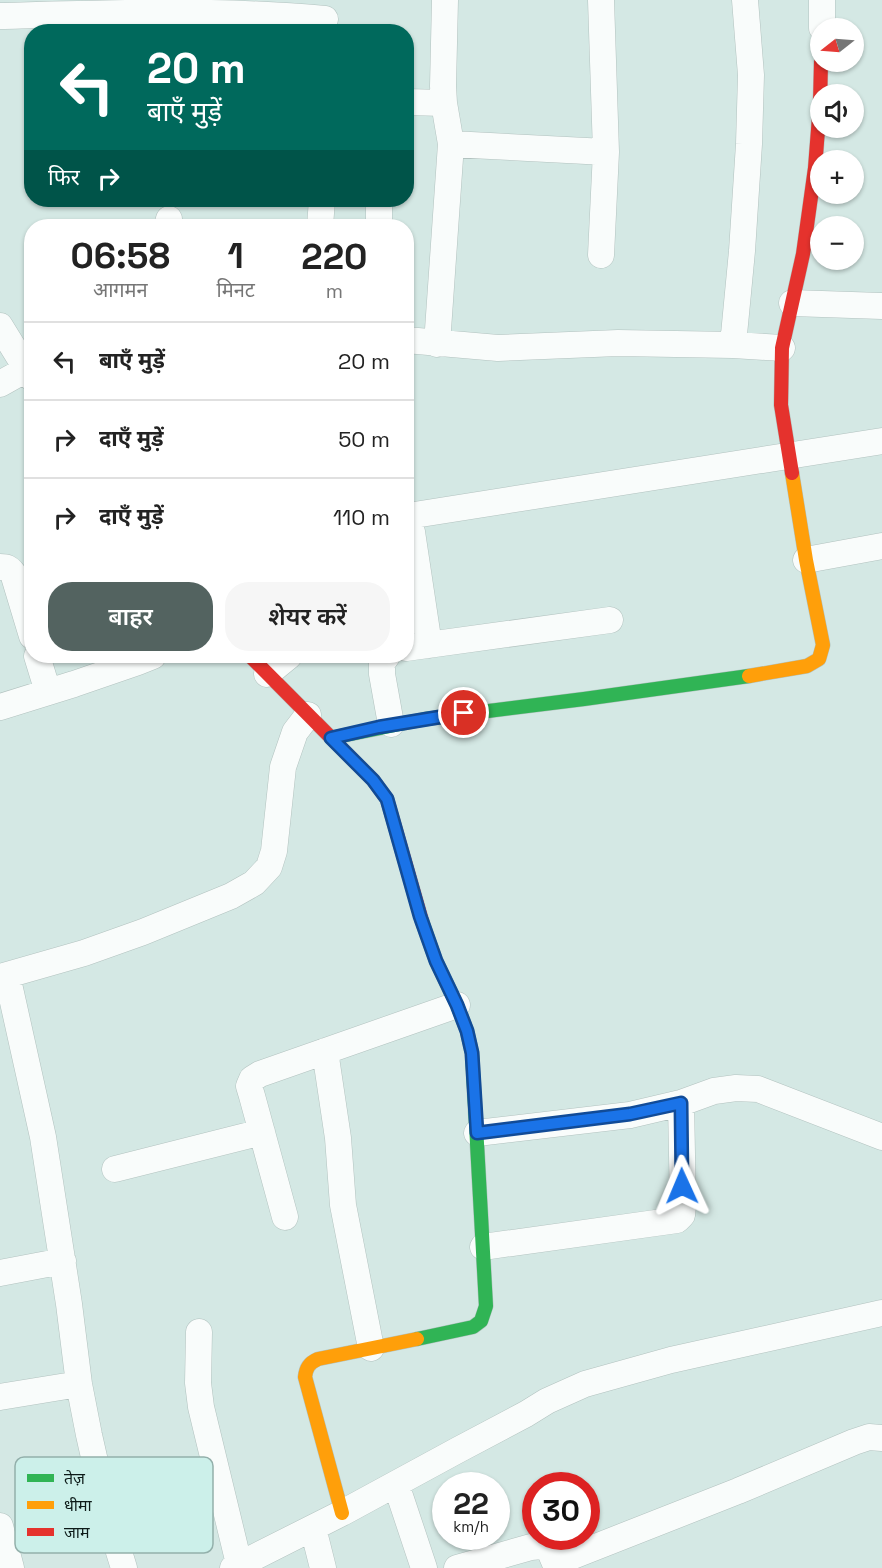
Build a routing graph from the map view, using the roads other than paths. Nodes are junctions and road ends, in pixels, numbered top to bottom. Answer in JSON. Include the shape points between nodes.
{"nodes":[{"id":1,"x":445,"y":0,"type":"edge"},
{"id":2,"x":601,"y":0,"type":"edge"},
{"id":3,"x":745,"y":0,"type":"edge"},
{"id":4,"x":822,"y":0,"type":"edge"},
{"id":5,"x":0,"y":16,"type":"edge"},
{"id":6,"x":325,"y":17,"type":"edge"},
{"id":7,"x":822,"y":18,"type":"edge"},
{"id":8,"x":93,"y":22,"type":"edge"},
{"id":9,"x":236,"y":22,"type":"edge"},
{"id":10,"x":821,"y":72,"type":"edge"},
{"id":11,"x":414,"y":102,"type":"edge"},
{"id":12,"x":444,"y":103,"type":"junction"},
{"id":13,"x":451,"y":144,"type":"junction"},
{"id":14,"x":606,"y":152,"type":"junction"},
{"id":15,"x":601,"y":255,"type":"dead end"},
{"id":16,"x":792,"y":303,"type":"junction"},
{"id":17,"x":882,"y":306,"type":"edge"},
{"id":18,"x":0,"y":326,"type":"edge"},
{"id":19,"x":414,"y":341,"type":"edge"},
{"id":20,"x":437,"y":344,"type":"junction"},
{"id":21,"x":733,"y":345,"type":"junction"},
{"id":22,"x":782,"y":348,"type":"junction"},
{"id":23,"x":24,"y":362,"type":"edge"},
{"id":24,"x":24,"y":374,"type":"edge"},
{"id":25,"x":0,"y":384,"type":"edge"},
{"id":26,"x":882,"y":441,"type":"edge"},
{"id":27,"x":789,"y":454,"type":"junction"},
{"id":28,"x":414,"y":514,"type":"edge"},
{"id":29,"x":882,"y":546,"type":"edge"},
{"id":30,"x":806,"y":560,"type":"junction"},
{"id":31,"x":0,"y":567,"type":"edge"},
{"id":32,"x":414,"y":598,"type":"edge"},
{"id":33,"x":24,"y":609,"type":"edge"},
{"id":34,"x":609,"y":620,"type":"dead end"},
{"id":35,"x":418,"y":646,"type":"edge"},
{"id":36,"x":39,"y":663,"type":"edge"},
{"id":37,"x":135,"y":663,"type":"edge"},
{"id":38,"x":257,"y":663,"type":"edge"},
{"id":39,"x":280,"y":663,"type":"edge"},
{"id":40,"x":382,"y":663,"type":"edge"},
{"id":41,"x":267,"y":674,"type":"junction"},
{"id":42,"x":48,"y":692,"type":"junction"},
{"id":43,"x":0,"y":706,"type":"edge"},
{"id":44,"x":308,"y":715,"type":"junction"},
{"id":45,"x":391,"y":724,"type":"junction"},
{"id":46,"x":331,"y":738,"type":"junction"},
{"id":47,"x":3,"y":976,"type":"edge"},
{"id":48,"x":457,"y":1005,"type":"junction"},
{"id":49,"x":325,"y":1051,"type":"junction"},
{"id":50,"x":681,"y":1103,"type":"junction"},
{"id":51,"x":262,"y":1132,"type":"junction"},
{"id":52,"x":477,"y":1133,"type":"junction"},
{"id":53,"x":882,"y":1137,"type":"edge"},
{"id":54,"x":115,"y":1169,"type":"dead end"},
{"id":55,"x":285,"y":1217,"type":"dead end"},
{"id":56,"x":483,"y":1247,"type":"junction"},
{"id":57,"x":63,"y":1261,"type":"junction"},
{"id":58,"x":0,"y":1273,"type":"edge"},
{"id":59,"x":882,"y":1313,"type":"edge"},
{"id":60,"x":199,"y":1332,"type":"dead end"},
{"id":61,"x":371,"y":1348,"type":"junction"},
{"id":62,"x":79,"y":1384,"type":"junction"},
{"id":63,"x":0,"y":1397,"type":"edge"},
{"id":64,"x":882,"y":1438,"type":"edge"},
{"id":65,"x":94,"y":1457,"type":"edge"},
{"id":66,"x":212,"y":1457,"type":"edge"},
{"id":67,"x":213,"y":1460,"type":"edge"},
{"id":68,"x":396,"y":1484,"type":"junction"},
{"id":69,"x":342,"y":1514,"type":"junction"},
{"id":70,"x":0,"y":1526,"type":"edge"},
{"id":71,"x":313,"y":1528,"type":"junction"},
{"id":72,"x":119,"y":1553,"type":"edge"},
{"id":73,"x":556,"y":1566,"type":"edge"},
{"id":74,"x":237,"y":1567,"type":"edge"},
{"id":75,"x":11,"y":1568,"type":"edge"},
{"id":76,"x":124,"y":1568,"type":"edge"},
{"id":77,"x":323,"y":1568,"type":"edge"},
{"id":78,"x":424,"y":1568,"type":"edge"},
{"id":79,"x":457,"y":1568,"type":"edge"}],
"edges":[{"from":1,"to":12,"type":"street"},
{"from":2,"to":14,"type":"street"},
{"from":3,"to":21,"type":"street","via":[[751,75]]},
{"from":4,"to":7,"type":"street"},
{"from":5,"to":8,"type":"street"},
{"from":6,"to":9,"type":"street","via":[[270,14]]},
{"from":8,"to":9,"type":"street"},
{"from":10,"to":16,"type":"street","via":[[815,168]]},
{"from":11,"to":12,"type":"street"},
{"from":12,"to":13,"type":"street"},
{"from":13,"to":14,"type":"street"},
{"from":13,"to":20,"type":"street"},
{"from":14,"to":15,"type":"street"},
{"from":16,"to":17,"type":"street"},
{"from":16,"to":22,"type":"street"},
{"from":18,"to":23,"type":"street"},
{"from":19,"to":20,"type":"street"},
{"from":20,"to":21,"type":"street","via":[[498,348],[618,343]]},
{"from":21,"to":22,"type":"street"},
{"from":22,"to":27,"type":"street","via":[[781,405]]},
{"from":24,"to":25,"type":"street"},
{"from":26,"to":27,"type":"street"},
{"from":27,"to":28,"type":"street"},
{"from":27,"to":30,"type":"street"},
{"from":29,"to":30,"type":"street"},
{"from":30,"to":45,"type":"street","via":[[823,645],[819,658],[807,666]]},
{"from":31,"to":33,"type":"street","via":[[10,568],[13,573]]},
{"from":32,"to":35,"type":"street"},
{"from":34,"to":35,"type":"street"},
{"from":36,"to":42,"type":"street"},
{"from":37,"to":42,"type":"street"},
{"from":38,"to":41,"type":"street"},
{"from":39,"to":41,"type":"street"},
{"from":40,"to":45,"type":"street"},
{"from":41,"to":44,"type":"street"},
{"from":42,"to":43,"type":"street"},
{"from":44,"to":46,"type":"street"},
{"from":44,"to":47,"type":"street","via":[[295,732],[283,767],[272,859],[254,883],[143,932]]},
{"from":45,"to":46,"type":"street"},
{"from":46,"to":48,"type":"street","via":[[387,799],[420,916]]},
{"from":47,"to":57,"type":"street","via":[[43,1137]]},
{"from":48,"to":49,"type":"street"},
{"from":48,"to":52,"type":"street","via":[[472,1053]]},
{"from":49,"to":51,"type":"street","via":[[252,1079],[249,1086]]},
{"from":49,"to":61,"type":"street","via":[[338,1138],[342,1205]]},
{"from":50,"to":52,"type":"street","via":[[630,1114]]},
{"from":50,"to":53,"type":"street","via":[[714,1091],[758,1089]]},
{"from":50,"to":56,"type":"street","via":[[683,1206],[682,1215],[676,1220]]},
{"from":51,"to":54,"type":"street"},
{"from":51,"to":55,"type":"street"},
{"from":52,"to":56,"type":"street"},
{"from":56,"to":61,"type":"street","via":[[486,1306],[478,1325]]},
{"from":57,"to":58,"type":"street"},
{"from":57,"to":62,"type":"street"},
{"from":59,"to":68,"type":"street","via":[[670,1360],[585,1384]]},
{"from":60,"to":66,"type":"street","via":[[198,1383]]},
{"from":61,"to":69,"type":"street","via":[[318,1359],[306,1368],[305,1377]]},
{"from":62,"to":63,"type":"street"},
{"from":62,"to":65,"type":"street"},
{"from":64,"to":73,"type":"street","via":[[854,1442]]},
{"from":67,"to":74,"type":"street"},
{"from":68,"to":69,"type":"street"},
{"from":68,"to":78,"type":"street"},
{"from":69,"to":71,"type":"street"},
{"from":70,"to":75,"type":"street"},
{"from":71,"to":74,"type":"street"},
{"from":71,"to":77,"type":"street"},
{"from":72,"to":76,"type":"street"},
{"from":73,"to":79,"type":"street","via":[[549,1549],[542,1546]]}]}
